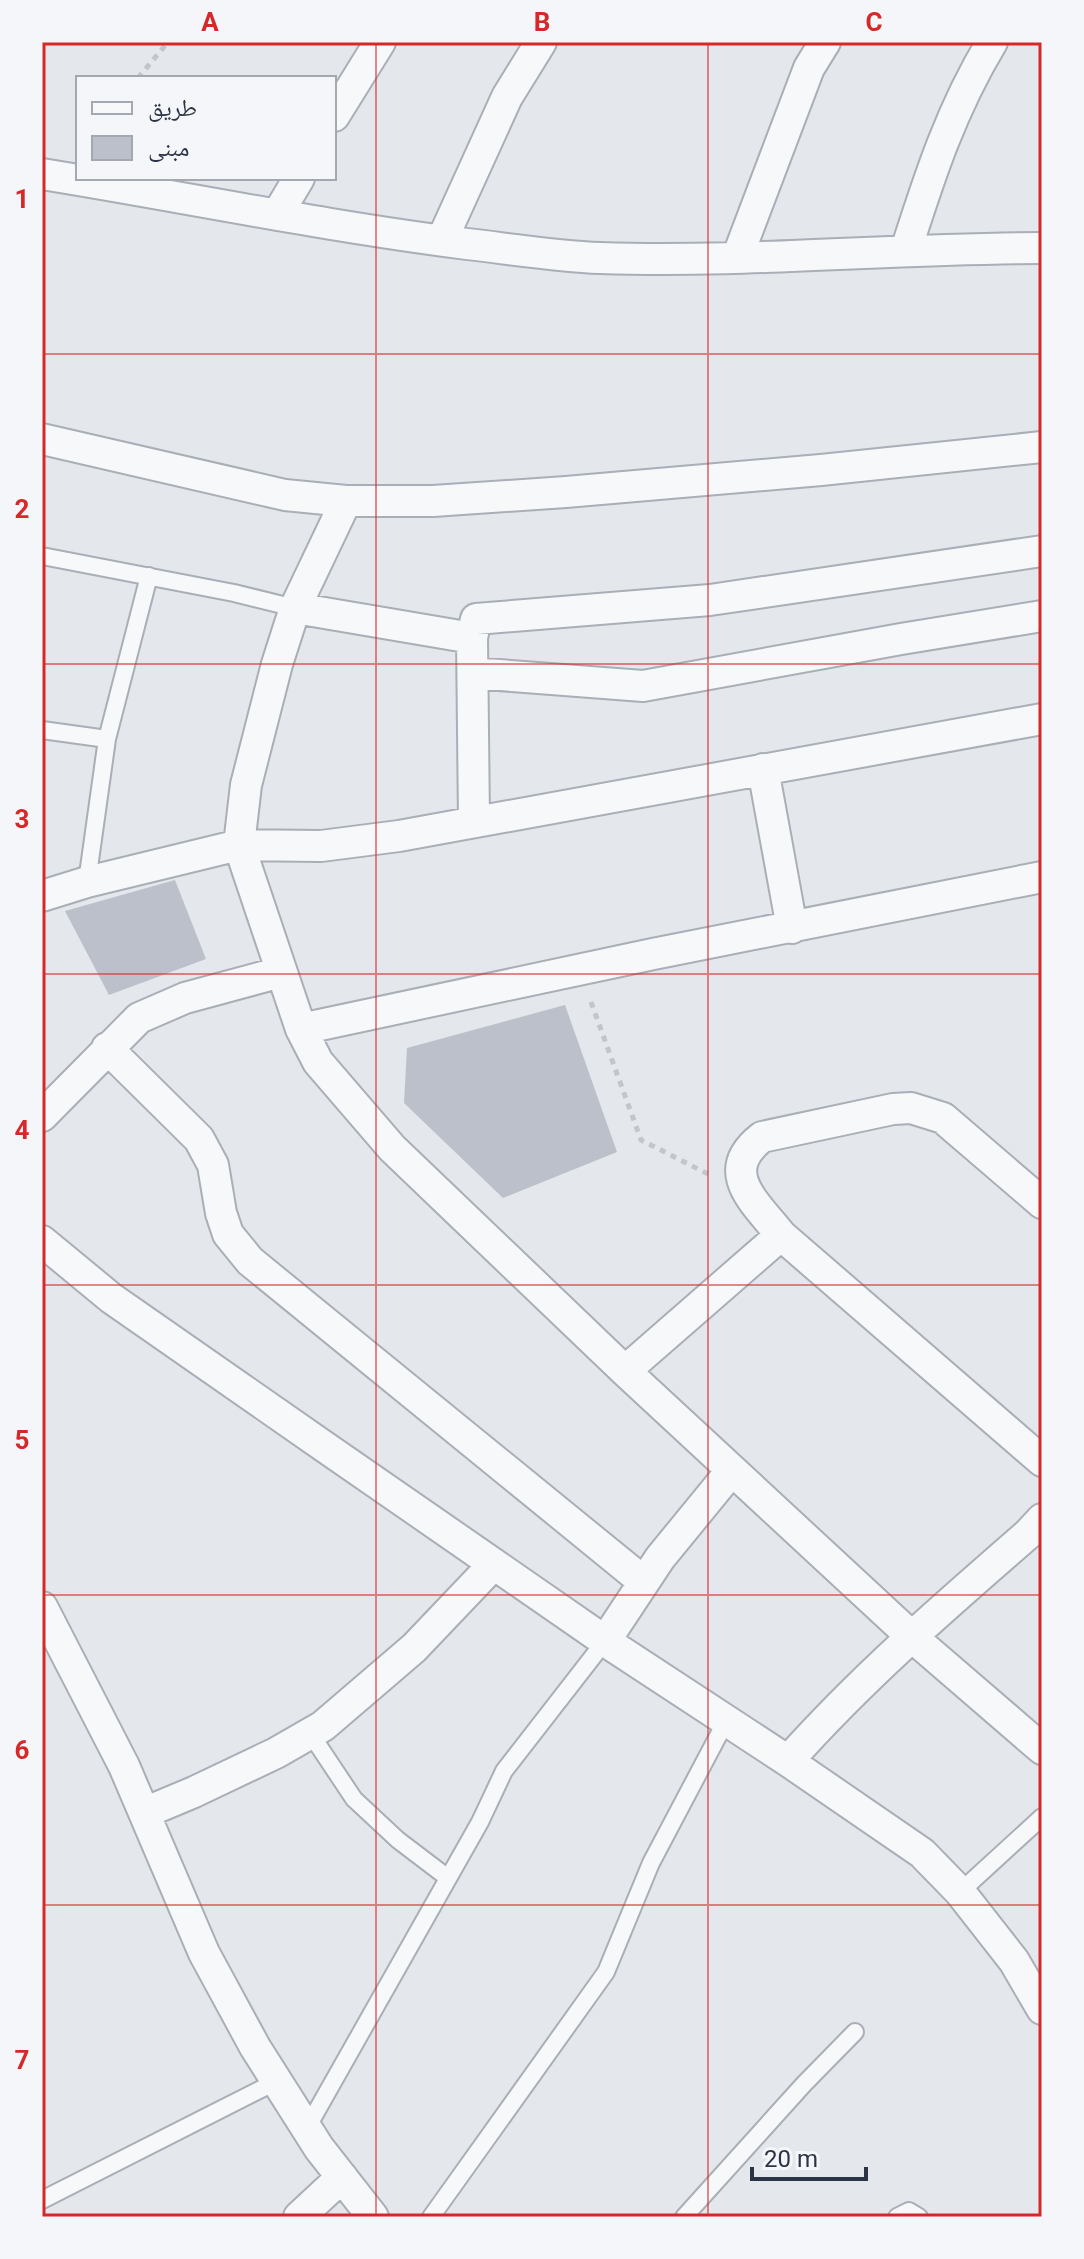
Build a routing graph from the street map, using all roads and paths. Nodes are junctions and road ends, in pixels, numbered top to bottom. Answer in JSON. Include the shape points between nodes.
{"nodes":[{"id":1,"x":168,"y":42,"type":"edge"},
{"id":2,"x":380,"y":42,"type":"edge"},
{"id":3,"x":541,"y":42,"type":"edge"},
{"id":4,"x":825,"y":42,"type":"edge"},
{"id":5,"x":992,"y":42,"type":"edge"},
{"id":6,"x":140,"y":76,"type":"edge"},
{"id":7,"x":336,"y":113,"type":"edge"},
{"id":8,"x":42,"y":174,"type":"edge"},
{"id":9,"x":76,"y":180,"type":"edge"},
{"id":10,"x":76,"y":180,"type":"edge"},
{"id":11,"x":298,"y":180,"type":"edge"},
{"id":12,"x":277,"y":215,"type":"junction"},
{"id":13,"x":442,"y":240,"type":"junction"},
{"id":14,"x":1042,"y":248,"type":"edge"},
{"id":15,"x":906,"y":250,"type":"junction"},
{"id":16,"x":737,"y":258,"type":"junction"},
{"id":17,"x":42,"y":439,"type":"edge"},
{"id":18,"x":1042,"y":447,"type":"edge"},
{"id":19,"x":346,"y":501,"type":"junction"},
{"id":20,"x":1042,"y":551,"type":"edge"},
{"id":21,"x":42,"y":556,"type":"edge"},
{"id":22,"x":149,"y":576,"type":"junction"},
{"id":23,"x":295,"y":608,"type":"junction"},
{"id":24,"x":1042,"y":616,"type":"edge"},
{"id":25,"x":472,"y":638,"type":"junction"},
{"id":26,"x":473,"y":673,"type":"junction"},
{"id":27,"x":1042,"y":719,"type":"edge"},
{"id":28,"x":42,"y":730,"type":"edge"},
{"id":29,"x":107,"y":739,"type":"junction"},
{"id":30,"x":763,"y":769,"type":"junction"},
{"id":31,"x":474,"y":822,"type":"junction"},
{"id":32,"x":239,"y":845,"type":"junction"},
{"id":33,"x":1042,"y":877,"type":"edge"},
{"id":34,"x":87,"y":882,"type":"junction"},
{"id":35,"x":42,"y":896,"type":"edge"},
{"id":36,"x":792,"y":928,"type":"junction"},
{"id":37,"x":579,"y":970,"type":"junction"},
{"id":38,"x":281,"y":972,"type":"junction"},
{"id":39,"x":301,"y":1029,"type":"junction"},
{"id":40,"x":107,"y":1048,"type":"junction"},
{"id":41,"x":42,"y":1116,"type":"edge"},
{"id":42,"x":748,"y":1194,"type":"junction"},
{"id":43,"x":1042,"y":1203,"type":"edge"},
{"id":44,"x":781,"y":1235,"type":"junction"},
{"id":45,"x":42,"y":1241,"type":"edge"},
{"id":46,"x":625,"y":1371,"type":"junction"},
{"id":47,"x":1042,"y":1461,"type":"edge"},
{"id":48,"x":732,"y":1470,"type":"junction"},
{"id":49,"x":1042,"y":1519,"type":"edge"},
{"id":50,"x":494,"y":1564,"type":"junction"},
{"id":51,"x":644,"y":1582,"type":"junction"},
{"id":52,"x":42,"y":1607,"type":"edge"},
{"id":53,"x":911,"y":1636,"type":"junction"},
{"id":54,"x":605,"y":1641,"type":"junction"},
{"id":55,"x":726,"y":1721,"type":"junction"},
{"id":56,"x":310,"y":1733,"type":"junction"},
{"id":57,"x":1042,"y":1749,"type":"edge"},
{"id":58,"x":788,"y":1761,"type":"junction"},
{"id":59,"x":144,"y":1813,"type":"junction"},
{"id":60,"x":1042,"y":1817,"type":"edge"},
{"id":61,"x":448,"y":1878,"type":"junction"},
{"id":62,"x":960,"y":1892,"type":"junction"},
{"id":63,"x":1042,"y":2009,"type":"edge"},
{"id":64,"x":855,"y":2032,"type":"dead end"},
{"id":65,"x":277,"y":2081,"type":"junction"},
{"id":66,"x":307,"y":2128,"type":"junction"},
{"id":67,"x":342,"y":2177,"type":"junction"},
{"id":68,"x":42,"y":2200,"type":"edge"},
{"id":69,"x":299,"y":2217,"type":"edge"},
{"id":70,"x":373,"y":2217,"type":"edge"},
{"id":71,"x":431,"y":2217,"type":"edge"},
{"id":72,"x":684,"y":2217,"type":"edge"},
{"id":73,"x":897,"y":2217,"type":"edge"},
{"id":74,"x":919,"y":2217,"type":"edge"}],
"edges":[{"from":1,"to":6,"type":"path"},
{"from":2,"to":7,"type":"street"},
{"from":3,"to":13,"type":"street","via":[[507,97]]},
{"from":4,"to":16,"type":"street","via":[[809,68]]},
{"from":5,"to":15,"type":"street","via":[[939,146]]},
{"from":8,"to":10,"type":"street"},
{"from":9,"to":12,"type":"street"},
{"from":11,"to":12,"type":"street"},
{"from":12,"to":13,"type":"street"},
{"from":13,"to":16,"type":"street","via":[[598,258]]},
{"from":14,"to":15,"type":"street"},
{"from":15,"to":16,"type":"street"},
{"from":17,"to":19,"type":"street","via":[[285,495]]},
{"from":18,"to":19,"type":"street","via":[[566,492]]},
{"from":19,"to":23,"type":"street"},
{"from":20,"to":25,"type":"street","via":[[710,600],[476,619]]},
{"from":21,"to":22,"type":"lane"},
{"from":22,"to":23,"type":"lane"},
{"from":22,"to":29,"type":"lane"},
{"from":23,"to":25,"type":"street"},
{"from":23,"to":32,"type":"street","via":[[246,785]]},
{"from":24,"to":26,"type":"street","via":[[643,686]]},
{"from":25,"to":26,"type":"street"},
{"from":26,"to":31,"type":"street"},
{"from":27,"to":30,"type":"street"},
{"from":28,"to":29,"type":"lane"},
{"from":29,"to":34,"type":"lane"},
{"from":30,"to":31,"type":"street"},
{"from":30,"to":36,"type":"street"},
{"from":31,"to":32,"type":"street","via":[[321,846]]},
{"from":32,"to":34,"type":"street"},
{"from":32,"to":38,"type":"street"},
{"from":33,"to":36,"type":"street"},
{"from":34,"to":35,"type":"street"},
{"from":36,"to":37,"type":"street"},
{"from":37,"to":39,"type":"street"},
{"from":37,"to":42,"type":"path","via":[[641,1140]]},
{"from":38,"to":39,"type":"street"},
{"from":38,"to":40,"type":"street","via":[[185,998],[139,1018]]},
{"from":39,"to":46,"type":"street","via":[[318,1062],[392,1148]]},
{"from":40,"to":41,"type":"street"},
{"from":40,"to":51,"type":"street","via":[[199,1139],[213,1165],[228,1234],[250,1261]]},
{"from":42,"to":43,"type":"street","via":[[739,1168],[762,1137],[911,1108],[943,1118]]},
{"from":42,"to":44,"type":"street"},
{"from":44,"to":46,"type":"street"},
{"from":44,"to":47,"type":"street"},
{"from":45,"to":50,"type":"street","via":[[111,1298]]},
{"from":46,"to":48,"type":"street"},
{"from":48,"to":51,"type":"street"},
{"from":48,"to":53,"type":"street"},
{"from":49,"to":53,"type":"street"},
{"from":50,"to":54,"type":"street"},
{"from":50,"to":56,"type":"street","via":[[414,1648]]},
{"from":51,"to":54,"type":"street"},
{"from":52,"to":59,"type":"street"},
{"from":53,"to":57,"type":"street"},
{"from":53,"to":58,"type":"street"},
{"from":54,"to":55,"type":"street"},
{"from":54,"to":61,"type":"lane","via":[[504,1771]]},
{"from":55,"to":58,"type":"street"},
{"from":55,"to":71,"type":"lane","via":[[651,1863],[606,1972]]},
{"from":56,"to":59,"type":"street"},
{"from":56,"to":61,"type":"lane","via":[[354,1799]]},
{"from":58,"to":62,"type":"street","via":[[922,1853]]},
{"from":59,"to":65,"type":"street","via":[[204,1953]]},
{"from":60,"to":62,"type":"lane"},
{"from":61,"to":66,"type":"lane"},
{"from":62,"to":63,"type":"street","via":[[1014,1961]]},
{"from":64,"to":72,"type":"lane"},
{"from":65,"to":66,"type":"street"},
{"from":65,"to":68,"type":"lane"},
{"from":66,"to":67,"type":"street"},
{"from":67,"to":69,"type":"street"},
{"from":67,"to":70,"type":"street"},
{"from":73,"to":74,"type":"lane","via":[[909,2211]]}]}
